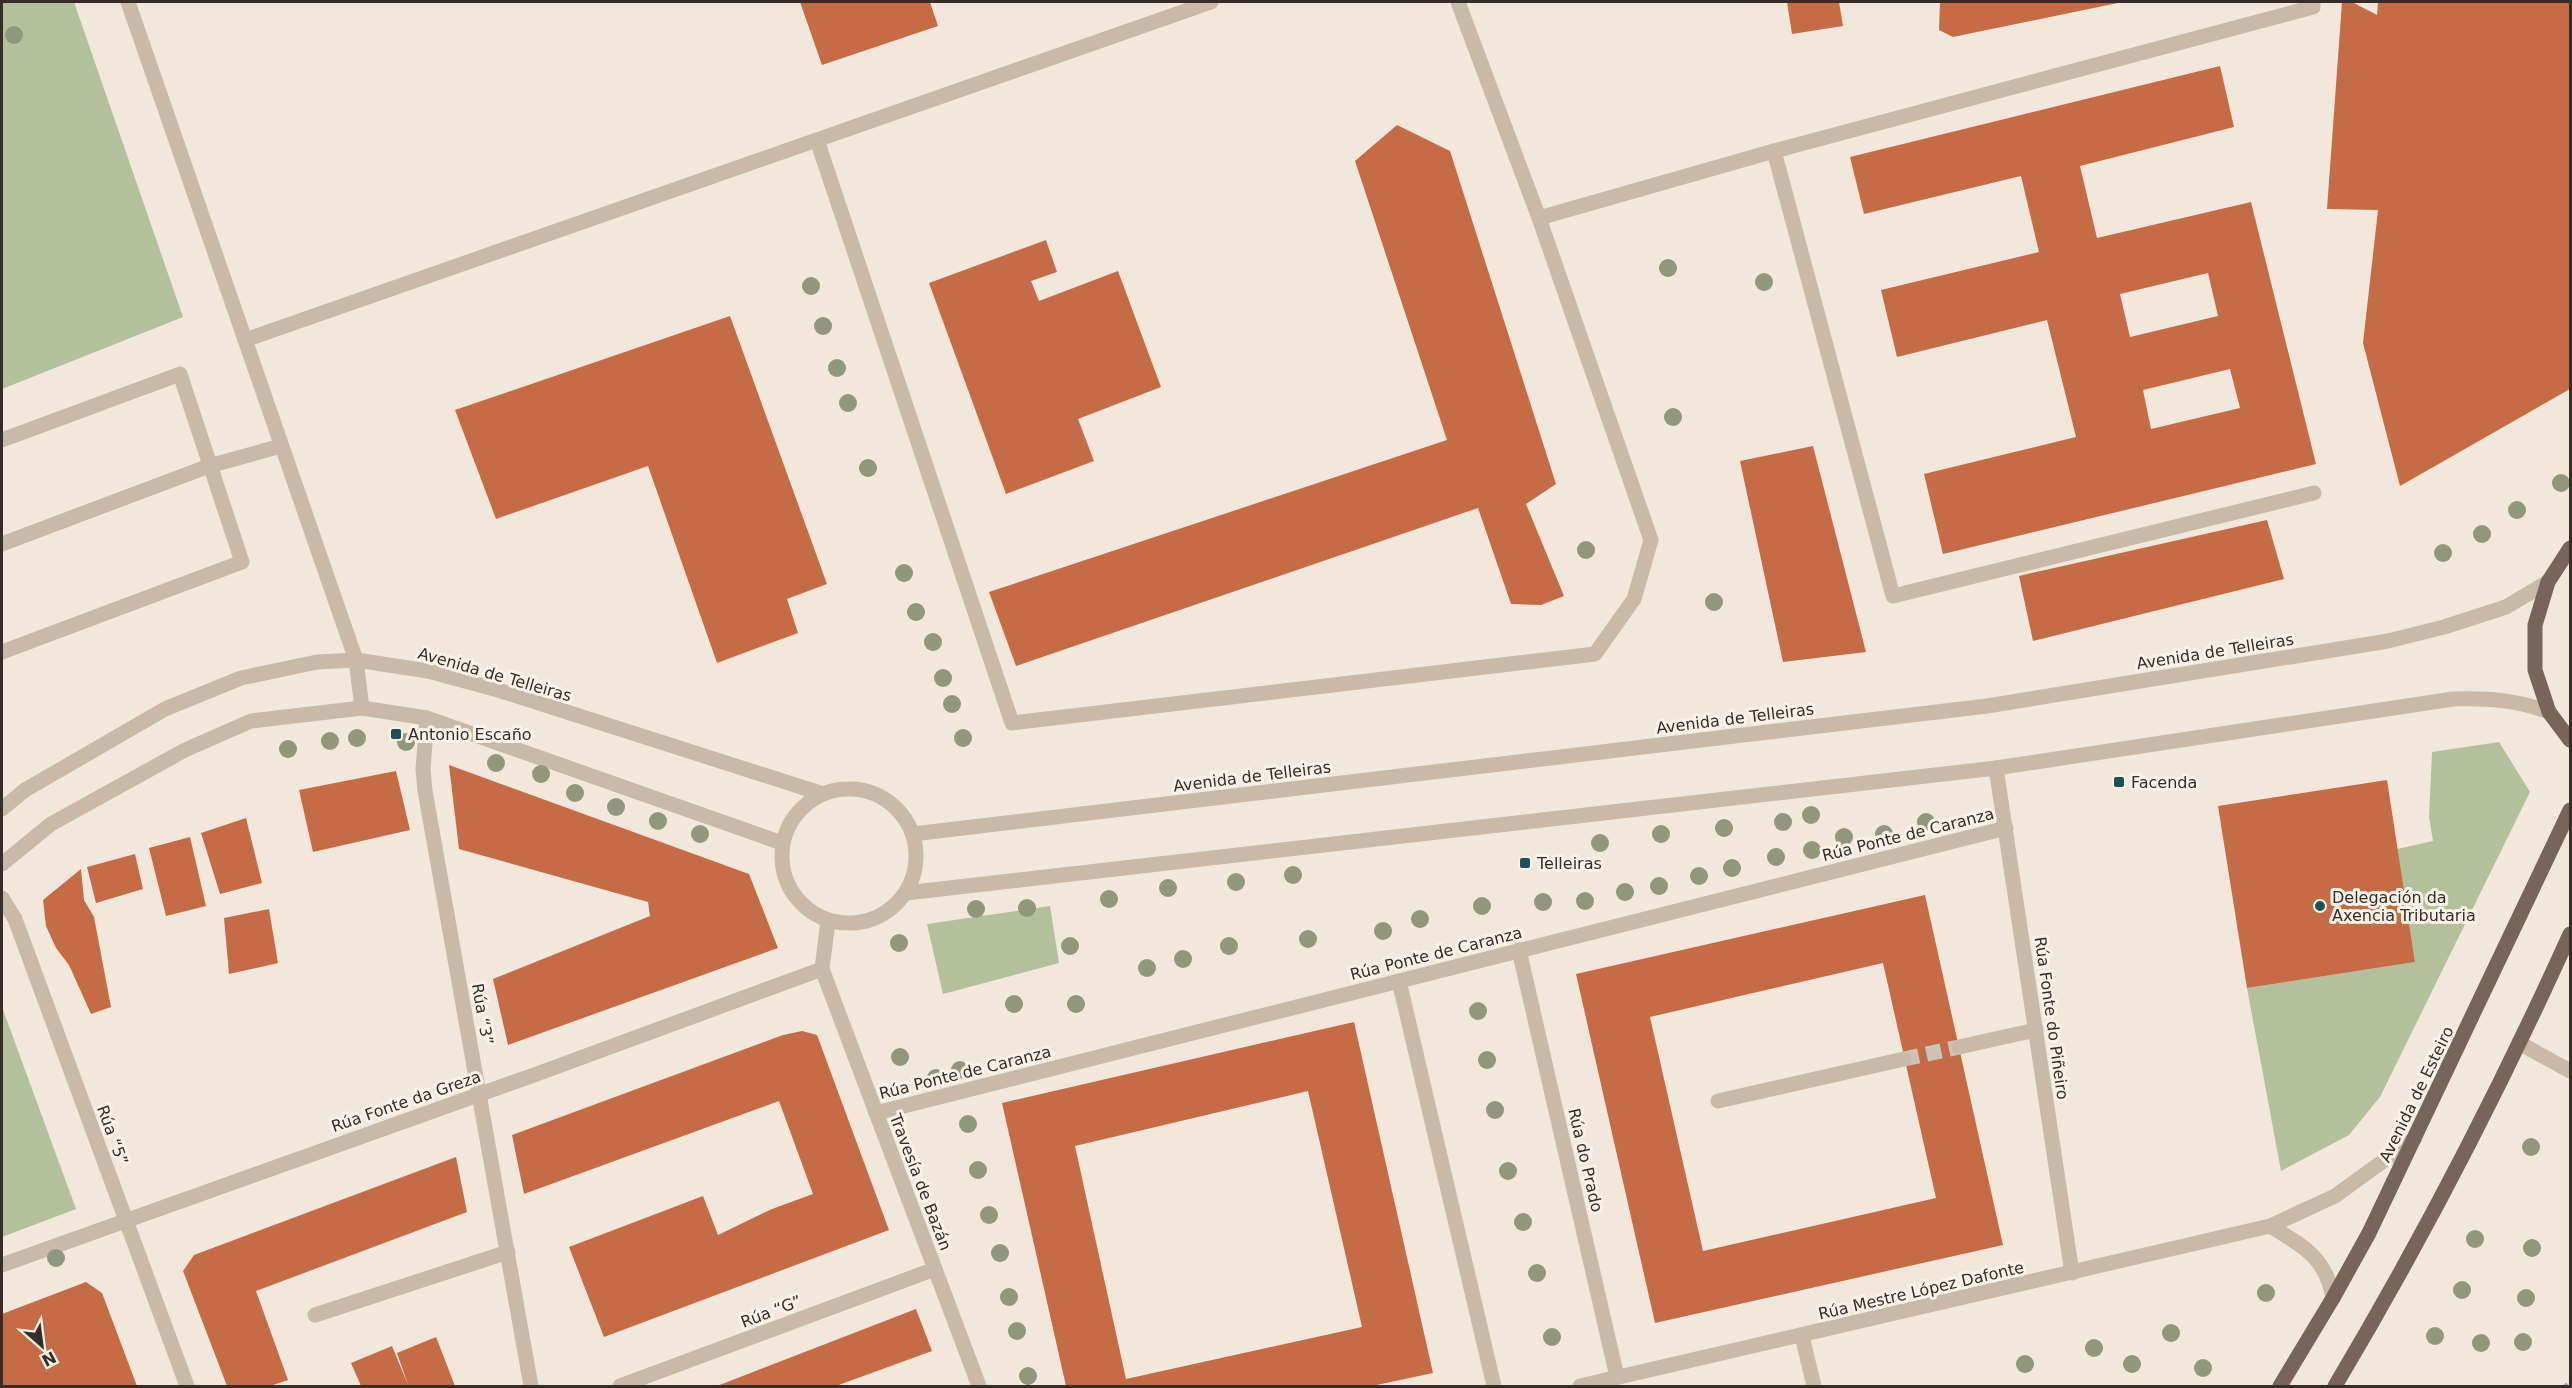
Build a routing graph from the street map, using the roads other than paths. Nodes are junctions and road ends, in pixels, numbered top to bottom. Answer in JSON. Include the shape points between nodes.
{"nodes":[{"id":1,"x":128,"y":2,"type":"edge"},
{"id":2,"x":1211,"y":2,"type":"edge"},
{"id":3,"x":1458,"y":2,"type":"edge"},
{"id":4,"x":2313,"y":2,"type":"edge"},
{"id":5,"x":817,"y":140,"type":"junction"},
{"id":6,"x":1774,"y":151,"type":"junction"},
{"id":7,"x":1539,"y":218,"type":"junction"},
{"id":8,"x":245,"y":340,"type":"junction"},
{"id":9,"x":2,"y":440,"type":"edge"},
{"id":10,"x":281,"y":446,"type":"junction"},
{"id":11,"x":209,"y":466,"type":"junction"},
{"id":12,"x":2314,"y":493,"type":"dead end"},
{"id":13,"x":2,"y":544,"type":"edge"},
{"id":14,"x":2571,"y":548,"type":"edge"},
{"id":15,"x":2548,"y":582,"type":"junction"},
{"id":16,"x":2,"y":652,"type":"edge"},
{"id":17,"x":356,"y":660,"type":"junction"},
{"id":18,"x":362,"y":708,"type":"junction"},
{"id":19,"x":2549,"y":712,"type":"junction"},
{"id":20,"x":427,"y":718,"type":"junction"},
{"id":21,"x":2571,"y":740,"type":"edge"},
{"id":22,"x":1996,"y":768,"type":"junction"},
{"id":23,"x":823,"y":794,"type":"junction"},
{"id":24,"x":2,"y":809,"type":"edge"},
{"id":25,"x":2571,"y":810,"type":"edge"},
{"id":26,"x":2006,"y":828,"type":"junction"},
{"id":27,"x":913,"y":834,"type":"junction"},
{"id":28,"x":782,"y":843,"type":"junction"},
{"id":29,"x":2,"y":864,"type":"edge"},
{"id":30,"x":906,"y":892,"type":"junction"},
{"id":31,"x":2,"y":898,"type":"edge"},
{"id":32,"x":828,"y":921,"type":"junction"},
{"id":33,"x":2571,"y":934,"type":"edge"},
{"id":34,"x":1519,"y":951,"type":"junction"},
{"id":35,"x":822,"y":969,"type":"junction"},
{"id":36,"x":1399,"y":981,"type":"junction"},
{"id":37,"x":2036,"y":1030,"type":"junction"},
{"id":38,"x":2520,"y":1044,"type":"junction"},
{"id":39,"x":1959,"y":1047,"type":"tunnel mouth"},
{"id":40,"x":1904,"y":1059,"type":"tunnel mouth"},
{"id":41,"x":2571,"y":1071,"type":"edge"},
{"id":42,"x":479,"y":1095,"type":"junction"},
{"id":43,"x":1718,"y":1101,"type":"dead end"},
{"id":44,"x":876,"y":1113,"type":"junction"},
{"id":45,"x":2415,"y":1138,"type":"junction"},
{"id":46,"x":125,"y":1219,"type":"junction"},
{"id":47,"x":2270,"y":1226,"type":"junction"},
{"id":48,"x":508,"y":1252,"type":"junction"},
{"id":49,"x":2,"y":1265,"type":"edge"},
{"id":50,"x":935,"y":1269,"type":"junction"},
{"id":51,"x":2072,"y":1273,"type":"junction"},
{"id":52,"x":2333,"y":1298,"type":"junction"},
{"id":53,"x":315,"y":1316,"type":"dead end"},
{"id":54,"x":1802,"y":1336,"type":"junction"},
{"id":55,"x":1617,"y":1377,"type":"junction"},
{"id":56,"x":973,"y":1384,"type":"edge"},
{"id":57,"x":187,"y":1386,"type":"edge"},
{"id":58,"x":531,"y":1386,"type":"edge"},
{"id":59,"x":620,"y":1386,"type":"edge"},
{"id":60,"x":1494,"y":1386,"type":"edge"},
{"id":61,"x":1580,"y":1386,"type":"edge"},
{"id":62,"x":1814,"y":1386,"type":"edge"},
{"id":63,"x":2280,"y":1386,"type":"edge"},
{"id":64,"x":2335,"y":1386,"type":"edge"}],
"edges":[{"from":1,"to":8,"type":"street"},
{"from":2,"to":5,"type":"street"},
{"from":3,"to":7,"type":"street"},
{"from":4,"to":6,"type":"street","via":[[2313,7]]},
{"from":5,"to":7,"type":"street","via":[[1012,723],[1595,654],[1634,600],[1651,540]]},
{"from":5,"to":8,"type":"street"},
{"from":6,"to":7,"type":"street"},
{"from":6,"to":12,"type":"street","via":[[1893,596]]},
{"from":8,"to":10,"type":"street"},
{"from":9,"to":11,"type":"street","via":[[180,374]]},
{"from":10,"to":11,"type":"street"},
{"from":10,"to":17,"type":"street"},
{"from":11,"to":13,"type":"street"},
{"from":11,"to":16,"type":"street","via":[[242,562]]},
{"from":14,"to":15,"type":"main road"},
{"from":15,"to":19,"type":"main road","via":[[2535,625],[2535,670]]},
{"from":15,"to":27,"type":"street","name":"Avenida de Telleiras","via":[[2506,607],[2388,641],[1999,704]]},
{"from":17,"to":18,"type":"street"},
{"from":17,"to":23,"type":"street","name":"Avenida de Telleiras","via":[[428,671],[498,690]]},
{"from":17,"to":24,"type":"street","name":"Avenida de Telleiras","via":[[317,662],[241,678],[165,710],[25,790]]},
{"from":18,"to":20,"type":"street"},
{"from":18,"to":29,"type":"street","via":[[250,721],[185,750],[51,824]]},
{"from":19,"to":21,"type":"main road"},
{"from":19,"to":22,"type":"street","via":[[2493,698],[2453,699]]},
{"from":20,"to":28,"type":"street"},
{"from":20,"to":42,"type":"street","name":"Rúa “3”","via":[[425,791]]},
{"from":22,"to":26,"type":"street","name":"Rúa Fonte do Piñeiro"},
{"from":22,"to":30,"type":"street"},
{"from":23,"to":27,"type":"street","via":[[845,789],[867,791],[887,800],[903,815]]},
{"from":23,"to":28,"type":"street","via":[[804,806],[790,823]]},
{"from":25,"to":45,"type":"main road","name":"Avenida de Esteiro"},
{"from":26,"to":34,"type":"street","name":"Rúa Ponte de Caranza"},
{"from":26,"to":37,"type":"street","name":"Rúa Fonte do Piñeiro"},
{"from":27,"to":30,"type":"street","via":[[914,875]]},
{"from":28,"to":32,"type":"street","via":[[786,882],[796,899]]},
{"from":30,"to":32,"type":"street","via":[[893,908],[873,919],[851,924]]},
{"from":31,"to":46,"type":"street","name":"Rúa “5”","via":[[15,919]]},
{"from":32,"to":35,"type":"street","name":"Travesía de Bazán"},
{"from":33,"to":38,"type":"main road"},
{"from":34,"to":36,"type":"street","name":"Rúa Ponte de Caranza"},
{"from":34,"to":55,"type":"street","name":"Rúa do Prado"},
{"from":35,"to":42,"type":"street","name":"Rúa Fonte da Greza"},
{"from":35,"to":44,"type":"street","name":"Travesía de Bazán"},
{"from":36,"to":44,"type":"street","name":"Rúa Ponte de Caranza"},
{"from":36,"to":60,"type":"street"},
{"from":37,"to":39,"type":"street"},
{"from":37,"to":51,"type":"street","name":"Rúa Fonte do Piñeiro"},
{"from":38,"to":41,"type":"street"},
{"from":38,"to":64,"type":"main road","via":[[2461,1163]]},
{"from":40,"to":43,"type":"street"},
{"from":42,"to":46,"type":"street","name":"Rúa Fonte da Greza"},
{"from":42,"to":48,"type":"street","name":"Rúa “3”"},
{"from":44,"to":50,"type":"street","name":"Travesía de Bazán"},
{"from":45,"to":47,"type":"street","name":"Rúa Mestre López Dafonte","via":[[2335,1196]]},
{"from":45,"to":52,"type":"main road","name":"Avenida de Esteiro"},
{"from":46,"to":49,"type":"street","name":"Rúa Fonte da Greza"},
{"from":46,"to":57,"type":"street","name":"Rúa “5”"},
{"from":47,"to":51,"type":"street","name":"Rúa Mestre López Dafonte"},
{"from":47,"to":52,"type":"street","via":[[2307,1249],[2322,1264]]},
{"from":48,"to":53,"type":"street"},
{"from":48,"to":58,"type":"street","name":"Rúa “3”"},
{"from":50,"to":56,"type":"street","name":"Travesía de Bazán"},
{"from":50,"to":59,"type":"street","name":"Rúa “G”"},
{"from":51,"to":54,"type":"street","name":"Rúa Mestre López Dafonte"},
{"from":52,"to":63,"type":"main road","name":"Avenida de Esteiro"},
{"from":54,"to":55,"type":"street","name":"Rúa Mestre López Dafonte"},
{"from":54,"to":62,"type":"street"},
{"from":55,"to":61,"type":"street","name":"Rúa Mestre López Dafonte"}]}
